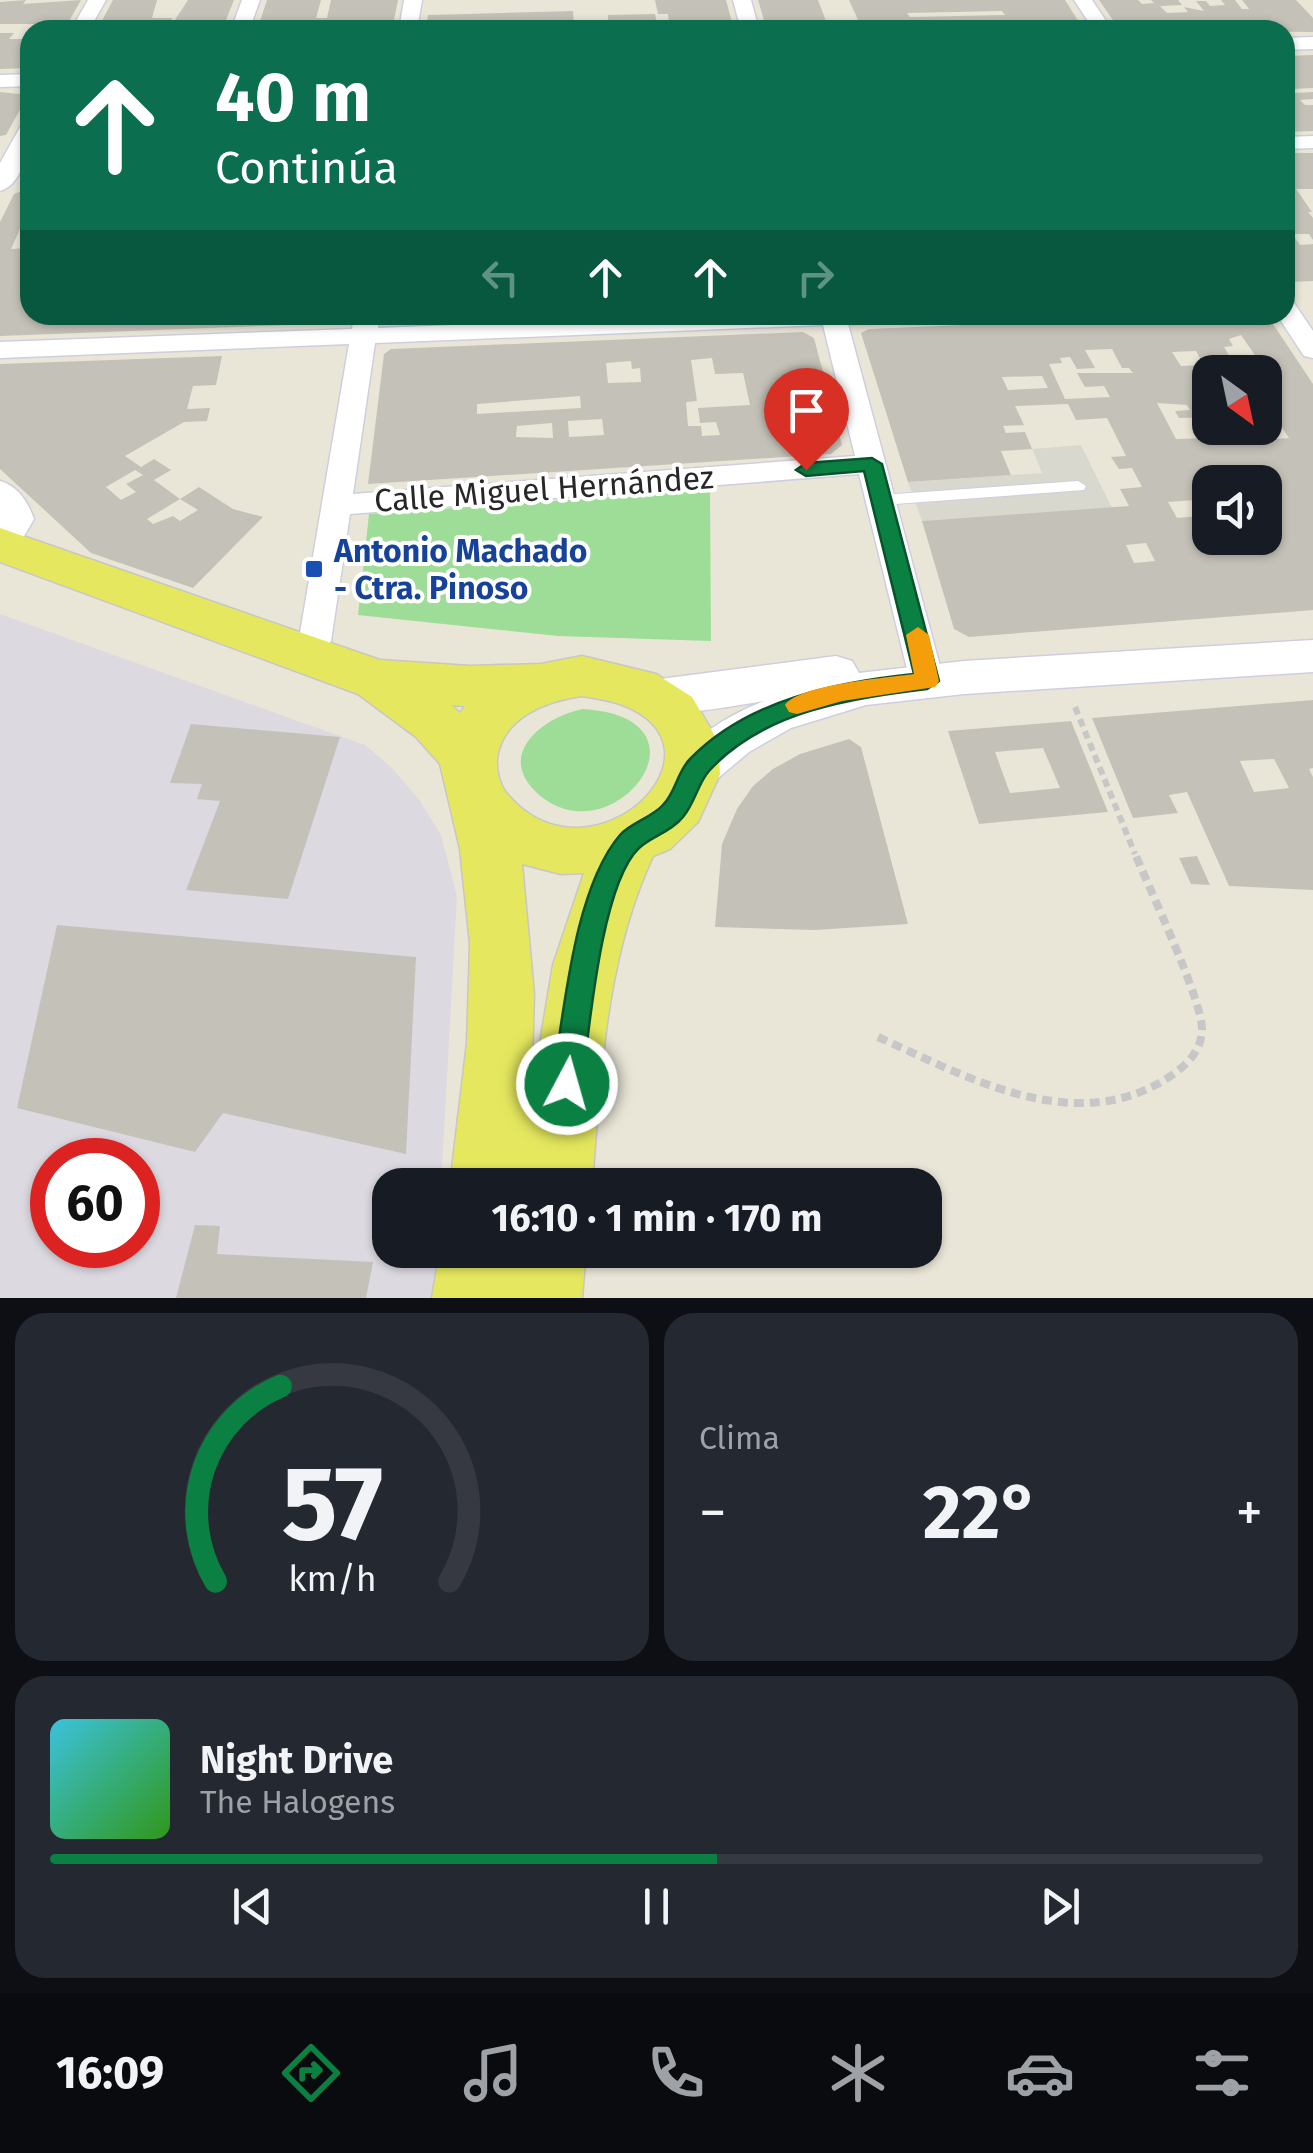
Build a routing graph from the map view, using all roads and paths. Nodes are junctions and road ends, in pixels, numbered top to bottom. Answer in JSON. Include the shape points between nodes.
{"nodes":[{"id":1,"x":20,"y":145,"type":"edge"},
{"id":2,"x":1,"y":181,"type":"edge"},
{"id":3,"x":1295,"y":323,"type":"edge"},
{"id":4,"x":366,"y":325,"type":"edge"},
{"id":5,"x":835,"y":325,"type":"edge"},
{"id":6,"x":0,"y":350,"type":"edge"},
{"id":7,"x":1313,"y":350,"type":"edge"},
{"id":8,"x":872,"y":464,"type":"junction"},
{"id":9,"x":1078,"y":486,"type":"dead end"},
{"id":10,"x":0,"y":490,"type":"edge"},
{"id":11,"x":880,"y":500,"type":"junction"},
{"id":12,"x":337,"y":505,"type":"junction"},
{"id":13,"x":1,"y":546,"type":"edge"},
{"id":14,"x":306,"y":654,"type":"junction"},
{"id":15,"x":1313,"y":656,"type":"edge"},
{"id":16,"x":1061,"y":673,"type":"junction"},
{"id":17,"x":558,"y":679,"type":"junction"},
{"id":18,"x":377,"y":680,"type":"junction"},
{"id":19,"x":927,"y":681,"type":"junction"},
{"id":20,"x":653,"y":694,"type":"junction"},
{"id":21,"x":694,"y":771,"type":"junction"},
{"id":22,"x":474,"y":781,"type":"junction"},
{"id":23,"x":630,"y":841,"type":"junction"},
{"id":24,"x":878,"y":1036,"type":"dead end"},
{"id":25,"x":488,"y":1168,"type":"edge"},
{"id":26,"x":558,"y":1168,"type":"edge"},
{"id":27,"x":474,"y":1268,"type":"edge"},
{"id":28,"x":547,"y":1268,"type":"edge"},
{"id":29,"x":470,"y":1298,"type":"edge"},
{"id":30,"x":544,"y":1298,"type":"edge"}],
"edges":[{"from":1,"to":2,"type":"street"},
{"from":3,"to":7,"type":"street"},
{"from":4,"to":6,"type":"street"},
{"from":4,"to":12,"type":"street"},
{"from":5,"to":8,"type":"street"},
{"from":8,"to":11,"type":"street"},
{"from":8,"to":12,"type":"street","name":"Calle Miguel Hernández"},
{"from":9,"to":11,"type":"lane"},
{"from":10,"to":13,"type":"street","via":[[19,519]]},
{"from":11,"to":19,"type":"street"},
{"from":12,"to":14,"type":"street","via":[[315,641]]},
{"from":13,"to":14,"type":"main road"},
{"from":14,"to":18,"type":"main road"},
{"from":15,"to":16,"type":"main road"},
{"from":16,"to":19,"type":"main road"},
{"from":16,"to":24,"type":"path","via":[[1194,994],[1204,1030],[1194,1058],[1165,1081],[1108,1102],[1070,1104],[1000,1090]]},
{"from":17,"to":18,"type":"main road","via":[[470,686]]},
{"from":17,"to":20,"type":"main road","via":[[608,678]]},
{"from":17,"to":22,"type":"main road","via":[[508,699],[475,735]]},
{"from":18,"to":22,"type":"main road","via":[[435,722]]},
{"from":19,"to":20,"type":"main road","via":[[835,674]]},
{"from":19,"to":21,"type":"main road","via":[[808,701],[743,732]]},
{"from":20,"to":21,"type":"main road","via":[[686,727]]},
{"from":21,"to":23,"type":"main road","via":[[673,811]]},
{"from":22,"to":23,"type":"main road","via":[[499,827],[527,842],[596,850]]},
{"from":22,"to":25,"type":"main road","via":[[493,851],[499,964],[500,1067]]},
{"from":23,"to":26,"type":"main road","via":[[606,884],[582,972]]},
{"from":27,"to":29,"type":"main road"},
{"from":28,"to":30,"type":"main road"}]}
